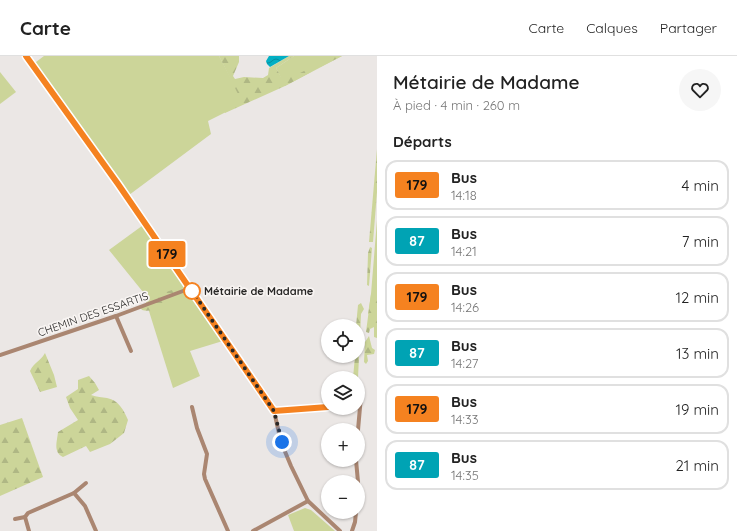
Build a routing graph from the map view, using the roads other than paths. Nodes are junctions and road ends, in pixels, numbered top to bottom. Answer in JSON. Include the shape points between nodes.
{"nodes":[{"id":1,"x":26,"y":56,"type":"edge"},
{"id":2,"x":190,"y":288,"type":"junction"},
{"id":3,"x":116,"y":316,"type":"junction"},
{"id":4,"x":131,"y":351,"type":"dead end"},
{"id":5,"x":0,"y":355,"type":"edge"},
{"id":6,"x":192,"y":407,"type":"dead end"},
{"id":7,"x":321,"y":408,"type":"edge"},
{"id":8,"x":274,"y":411,"type":"junction"},
{"id":9,"x":86,"y":483,"type":"dead end"},
{"id":10,"x":74,"y":493,"type":"junction"},
{"id":11,"x":308,"y":501,"type":"junction"},
{"id":12,"x":25,"y":517,"type":"junction"},
{"id":13,"x":15,"y":519,"type":"dead end"},
{"id":14,"x":355,"y":519,"type":"edge"},
{"id":15,"x":29,"y":531,"type":"edge"},
{"id":16,"x":96,"y":531,"type":"edge"},
{"id":17,"x":228,"y":531,"type":"edge"},
{"id":18,"x":253,"y":531,"type":"edge"},
{"id":19,"x":340,"y":531,"type":"edge"},
{"id":20,"x":352,"y":531,"type":"edge"}],
"edges":[{"from":1,"to":2,"type":"street"},
{"from":2,"to":3,"type":"street","name":"CHEMIN DES ESSARTIS"},
{"from":2,"to":8,"type":"street"},
{"from":3,"to":4,"type":"street"},
{"from":3,"to":5,"type":"street","name":"CHEMIN DES ESSARTIS"},
{"from":6,"to":17,"type":"street","via":[[207,454],[204,479]]},
{"from":7,"to":8,"type":"street"},
{"from":8,"to":11,"type":"street","via":[[282,445]]},
{"from":9,"to":10,"type":"street"},
{"from":10,"to":12,"type":"street","via":[[28,513]]},
{"from":10,"to":16,"type":"street","via":[[85,506]]},
{"from":11,"to":18,"type":"street"},
{"from":11,"to":19,"type":"street"},
{"from":12,"to":13,"type":"street"},
{"from":12,"to":15,"type":"street"},
{"from":14,"to":20,"type":"street"}]}
